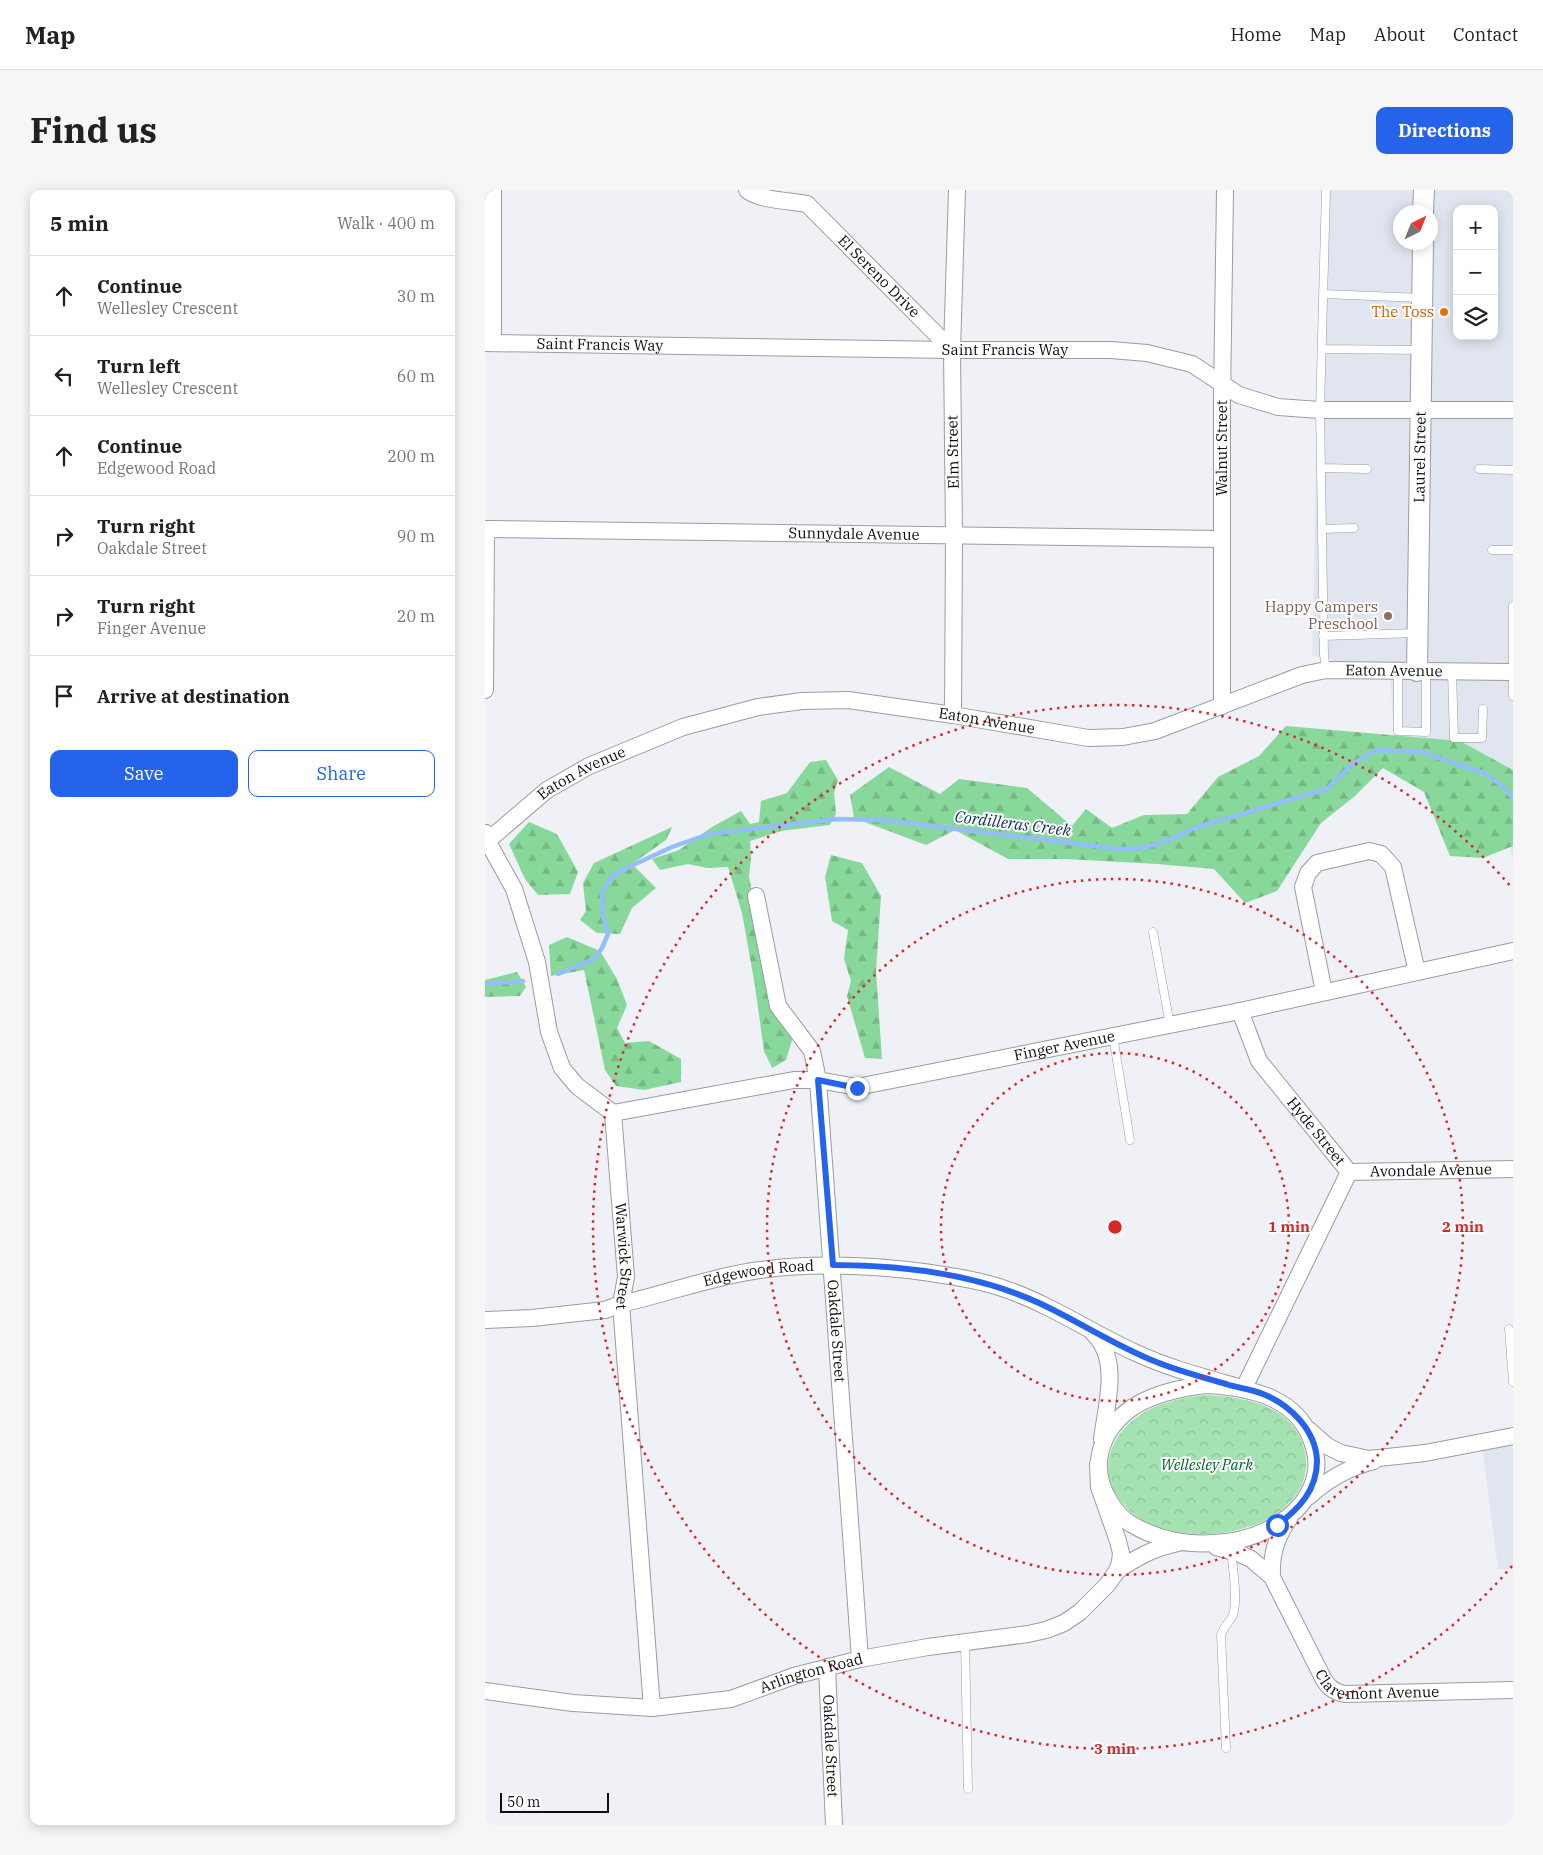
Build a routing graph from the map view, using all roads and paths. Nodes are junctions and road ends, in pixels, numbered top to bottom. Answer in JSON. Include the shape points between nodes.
{"nodes":[{"id":1,"x":493,"y":190,"type":"edge"},
{"id":2,"x":747,"y":190,"type":"edge"},
{"id":3,"x":957,"y":190,"type":"edge"},
{"id":4,"x":1225,"y":190,"type":"edge"},
{"id":5,"x":1326,"y":190,"type":"edge"},
{"id":6,"x":1424,"y":190,"type":"edge"},
{"id":7,"x":806,"y":197,"type":"edge"},
{"id":8,"x":1423,"y":205,"type":"edge"},
{"id":9,"x":1423,"y":250,"type":"edge"},
{"id":10,"x":1324,"y":294,"type":"junction"},
{"id":11,"x":1422,"y":298,"type":"junction"},
{"id":12,"x":489,"y":343,"type":"edge"},
{"id":13,"x":1323,"y":349,"type":"junction"},
{"id":14,"x":952,"y":350,"type":"junction"},
{"id":15,"x":1421,"y":350,"type":"junction"},
{"id":16,"x":1223,"y":384,"type":"junction"},
{"id":17,"x":1320,"y":410,"type":"junction"},
{"id":18,"x":1420,"y":410,"type":"junction"},
{"id":19,"x":1513,"y":410,"type":"edge"},
{"id":20,"x":1322,"y":468,"type":"junction"},
{"id":21,"x":1367,"y":469,"type":"dead end"},
{"id":22,"x":1479,"y":469,"type":"dead end"},
{"id":23,"x":1513,"y":470,"type":"edge"},
{"id":24,"x":1354,"y":528,"type":"dead end"},
{"id":25,"x":485,"y":529,"type":"edge"},
{"id":26,"x":1323,"y":529,"type":"junction"},
{"id":27,"x":954,"y":535,"type":"junction"},
{"id":28,"x":1222,"y":539,"type":"junction"},
{"id":29,"x":1492,"y":550,"type":"dead end"},
{"id":30,"x":1513,"y":550,"type":"edge"},
{"id":31,"x":1513,"y":606,"type":"edge"},
{"id":32,"x":1513,"y":622,"type":"edge"},
{"id":33,"x":1418,"y":633,"type":"junction"},
{"id":34,"x":1323,"y":636,"type":"junction"},
{"id":35,"x":1326,"y":670,"type":"junction"},
{"id":36,"x":1414,"y":671,"type":"junction"},
{"id":37,"x":1452,"y":672,"type":"junction"},
{"id":38,"x":1512,"y":672,"type":"edge"},
{"id":39,"x":485,"y":690,"type":"edge"},
{"id":40,"x":1513,"y":696,"type":"edge"},
{"id":41,"x":1222,"y":706,"type":"junction"},
{"id":42,"x":1483,"y":708,"type":"dead end"},
{"id":43,"x":953,"y":714,"type":"junction"},
{"id":44,"x":486,"y":838,"type":"edge"},
{"id":45,"x":756,"y":896,"type":"dead end"},
{"id":46,"x":1153,"y":932,"type":"dead end"},
{"id":47,"x":1513,"y":951,"type":"edge"},
{"id":48,"x":1417,"y":972,"type":"junction"},
{"id":49,"x":1325,"y":992,"type":"junction"},
{"id":50,"x":1240,"y":1011,"type":"junction"},
{"id":51,"x":1170,"y":1025,"type":"junction"},
{"id":52,"x":1113,"y":1036,"type":"junction"},
{"id":53,"x":818,"y":1080,"type":"junction"},
{"id":54,"x":613,"y":1113,"type":"junction"},
{"id":55,"x":1131,"y":1140,"type":"dead end"},
{"id":56,"x":1513,"y":1169,"type":"edge"},
{"id":57,"x":1349,"y":1172,"type":"junction"},
{"id":58,"x":833,"y":1265,"type":"junction"},
{"id":59,"x":621,"y":1304,"type":"junction"},
{"id":60,"x":485,"y":1320,"type":"edge"},
{"id":61,"x":1086,"y":1327,"type":"junction"},
{"id":62,"x":1509,"y":1329,"type":"dead end"},
{"id":63,"x":1513,"y":1382,"type":"edge"},
{"id":64,"x":1241,"y":1388,"type":"junction"},
{"id":65,"x":1304,"y":1425,"type":"junction"},
{"id":66,"x":1513,"y":1436,"type":"edge"},
{"id":67,"x":1101,"y":1447,"type":"junction"},
{"id":68,"x":1387,"y":1457,"type":"junction"},
{"id":69,"x":1097,"y":1464,"type":"junction"},
{"id":70,"x":1303,"y":1502,"type":"junction"},
{"id":71,"x":1291,"y":1515,"type":"junction"},
{"id":72,"x":1182,"y":1542,"type":"junction"},
{"id":73,"x":1231,"y":1546,"type":"junction"},
{"id":74,"x":1117,"y":1571,"type":"junction"},
{"id":75,"x":1272,"y":1578,"type":"junction"},
{"id":76,"x":965,"y":1642,"type":"junction"},
{"id":77,"x":860,"y":1659,"type":"junction"},
{"id":78,"x":827,"y":1667,"type":"junction"},
{"id":79,"x":1513,"y":1690,"type":"edge"},
{"id":80,"x":485,"y":1691,"type":"edge"},
{"id":81,"x":652,"y":1708,"type":"junction"},
{"id":82,"x":1226,"y":1748,"type":"dead end"},
{"id":83,"x":968,"y":1788,"type":"dead end"},
{"id":84,"x":834,"y":1825,"type":"edge"}],
"edges":[{"from":1,"to":12,"type":"street"},
{"from":2,"to":7,"type":"street","via":[[765,198]]},
{"from":3,"to":14,"type":"street","name":"Elm Street"},
{"from":4,"to":16,"type":"street","name":"Walnut Street"},
{"from":5,"to":10,"type":"lane"},
{"from":6,"to":8,"type":"street"},
{"from":7,"to":14,"type":"street","name":"El Sereno Drive"},
{"from":9,"to":11,"type":"street","name":"Laurel Street"},
{"from":10,"to":11,"type":"lane"},
{"from":10,"to":13,"type":"lane"},
{"from":11,"to":15,"type":"street","name":"Laurel Street"},
{"from":12,"to":14,"type":"street","name":"Saint Francis Way"},
{"from":13,"to":15,"type":"lane"},
{"from":13,"to":17,"type":"lane"},
{"from":14,"to":16,"type":"street","name":"Saint Francis Way","via":[[1147,353],[1192,364]]},
{"from":14,"to":27,"type":"street","name":"Elm Street"},
{"from":15,"to":18,"type":"street","name":"Laurel Street"},
{"from":16,"to":17,"type":"street","name":"Saint Francis Way","via":[[1239,395],[1278,407]]},
{"from":16,"to":28,"type":"street","name":"Walnut Street"},
{"from":17,"to":18,"type":"street","name":"Saint Francis Way"},
{"from":17,"to":20,"type":"lane"},
{"from":18,"to":19,"type":"street","name":"Saint Francis Way"},
{"from":18,"to":33,"type":"street","name":"Laurel Street"},
{"from":20,"to":21,"type":"lane"},
{"from":20,"to":26,"type":"lane"},
{"from":22,"to":23,"type":"lane"},
{"from":24,"to":26,"type":"lane"},
{"from":25,"to":27,"type":"street","name":"Sunnydale Avenue"},
{"from":25,"to":39,"type":"street"},
{"from":26,"to":34,"type":"lane"},
{"from":27,"to":28,"type":"street","name":"Sunnydale Avenue"},
{"from":27,"to":43,"type":"street","name":"Elm Street"},
{"from":28,"to":41,"type":"street","name":"Walnut Street"},
{"from":29,"to":30,"type":"lane"},
{"from":31,"to":32,"type":"lane"},
{"from":32,"to":38,"type":"lane"},
{"from":33,"to":34,"type":"lane"},
{"from":33,"to":36,"type":"street","name":"Laurel Street"},
{"from":34,"to":35,"type":"lane"},
{"from":35,"to":36,"type":"street","name":"Eaton Avenue"},
{"from":35,"to":41,"type":"street","name":"Eaton Avenue","via":[[1302,675]]},
{"from":36,"to":36,"type":"lane","via":[[1426,732],[1398,731]]},
{"from":36,"to":37,"type":"street","name":"Eaton Avenue"},
{"from":37,"to":38,"type":"street","name":"Eaton Avenue"},
{"from":37,"to":42,"type":"lane","via":[[1454,738],[1483,738]]},
{"from":38,"to":40,"type":"lane"},
{"from":41,"to":43,"type":"street","name":"Eaton Avenue","via":[[1155,731],[1123,738],[1088,738]]},
{"from":43,"to":44,"type":"street","name":"Eaton Avenue","via":[[848,700],[801,701],[718,717],[683,727],[589,766],[547,790]]},
{"from":44,"to":54,"type":"street","via":[[515,889],[537,962],[549,1032],[562,1068],[577,1086]]},
{"from":45,"to":53,"type":"street","name":"Oakdale Street","via":[[778,1006],[812,1051]]},
{"from":46,"to":51,"type":"lane"},
{"from":47,"to":48,"type":"street","name":"Finger Avenue"},
{"from":48,"to":49,"type":"street","name":"Finger Avenue"},
{"from":48,"to":49,"type":"street","via":[[1393,867],[1381,854],[1369,851],[1317,863],[1308,873],[1303,887]]},
{"from":49,"to":50,"type":"street","name":"Finger Avenue"},
{"from":50,"to":51,"type":"street","name":"Finger Avenue"},
{"from":50,"to":57,"type":"street","name":"Hyde Street","via":[[1259,1061]]},
{"from":51,"to":52,"type":"street","name":"Finger Avenue"},
{"from":52,"to":53,"type":"street","name":"Finger Avenue","via":[[857,1088]]},
{"from":52,"to":55,"type":"lane"},
{"from":53,"to":54,"type":"street","name":"Finger Avenue","via":[[794,1080]]},
{"from":53,"to":58,"type":"street","name":"Oakdale Street"},
{"from":54,"to":59,"type":"street","name":"Warwick Street","via":[[626,1277]]},
{"from":56,"to":57,"type":"street","name":"Avondale Avenue"},
{"from":57,"to":64,"type":"street","name":"Hyde Street"},
{"from":58,"to":59,"type":"street","name":"Edgewood Road","via":[[752,1271]]},
{"from":58,"to":61,"type":"street","name":"Edgewood Road","via":[[888,1268],[981,1282],[1024,1297]]},
{"from":58,"to":77,"type":"street","name":"Oakdale Street"},
{"from":59,"to":60,"type":"street","name":"Edgewood Road","via":[[605,1310]]},
{"from":59,"to":81,"type":"street","name":"Warwick Street"},
{"from":61,"to":64,"type":"street","name":"Edgewood Road","via":[[1171,1368]]},
{"from":61,"to":67,"type":"street","name":"Edgewood Road","via":[[1101,1342],[1109,1364]]},
{"from":62,"to":63,"type":"lane"},
{"from":64,"to":65,"type":"street","via":[[1278,1401]]},
{"from":64,"to":67,"type":"street","via":[[1205,1385],[1149,1399],[1121,1418],[1109,1430]]},
{"from":65,"to":68,"type":"street","via":[[1321,1442],[1341,1453],[1369,1459]]},
{"from":65,"to":70,"type":"street","via":[[1317,1456],[1317,1472]]},
{"from":66,"to":68,"type":"street"},
{"from":67,"to":69,"type":"street"},
{"from":68,"to":70,"type":"street","via":[[1341,1473]]},
{"from":69,"to":72,"type":"street","via":[[1105,1495],[1129,1523],[1154,1535]]},
{"from":69,"to":74,"type":"street","via":[[1099,1487],[1121,1553]]},
{"from":70,"to":71,"type":"street"},
{"from":71,"to":73,"type":"street","via":[[1260,1534]]},
{"from":71,"to":75,"type":"street","name":"Claremont Avenue","via":[[1274,1546]]},
{"from":72,"to":73,"type":"street"},
{"from":72,"to":74,"type":"street","name":"Arlington Road","via":[[1145,1553]]},
{"from":73,"to":75,"type":"street","name":"Claremont Avenue"},
{"from":73,"to":82,"type":"lane","via":[[1235,1593],[1233,1616],[1221,1635]]},
{"from":74,"to":76,"type":"street","name":"Arlington Road","via":[[1094,1600],[1064,1623],[1028,1634]]},
{"from":75,"to":79,"type":"street","name":"Claremont Avenue","via":[[1325,1680],[1337,1693]]},
{"from":76,"to":77,"type":"street","name":"Arlington Road"},
{"from":76,"to":83,"type":"lane"},
{"from":77,"to":78,"type":"street","name":"Arlington Road"},
{"from":78,"to":81,"type":"street","name":"Arlington Road","via":[[731,1699]]},
{"from":78,"to":84,"type":"street","name":"Oakdale Street"},
{"from":80,"to":81,"type":"street","name":"Arlington Road"}]}
